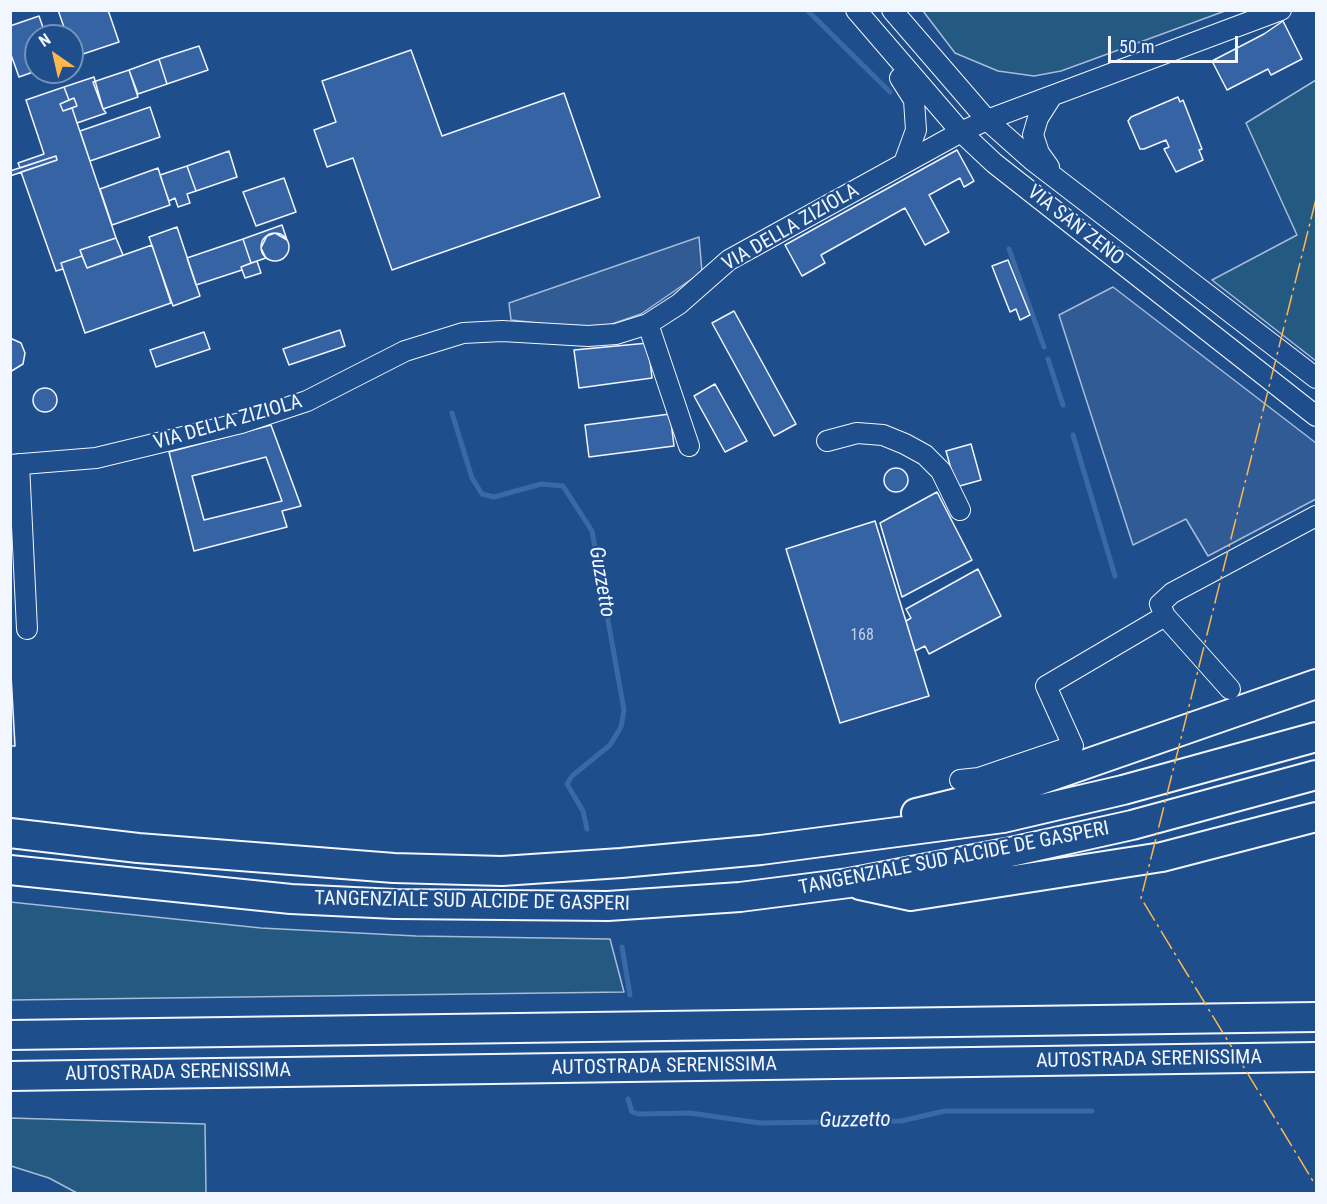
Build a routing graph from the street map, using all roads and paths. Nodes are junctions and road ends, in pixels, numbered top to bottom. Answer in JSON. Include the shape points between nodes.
{"nodes":[{"id":1,"x":892,"y":10,"type":"edge"},
{"id":2,"x":1281,"y":10,"type":"edge"},
{"id":3,"x":858,"y":12,"type":"edge"},
{"id":4,"x":1052,"y":96,"type":"junction"},
{"id":5,"x":987,"y":120,"type":"junction"},
{"id":6,"x":961,"y":132,"type":"junction"},
{"id":7,"x":904,"y":164,"type":"junction"},
{"id":8,"x":1057,"y":179,"type":"junction"},
{"id":9,"x":648,"y":324,"type":"junction"},
{"id":10,"x":1317,"y":378,"type":"edge"},
{"id":11,"x":1317,"y":416,"type":"edge"},
{"id":12,"x":827,"y":441,"type":"dead end"},
{"id":13,"x":689,"y":446,"type":"dead end"},
{"id":14,"x":15,"y":465,"type":"edge"},
{"id":15,"x":960,"y":510,"type":"dead end"},
{"id":16,"x":1317,"y":516,"type":"edge"},
{"id":17,"x":1165,"y":616,"type":"junction"},
{"id":18,"x":27,"y":629,"type":"dead end"},
{"id":19,"x":1317,"y":684,"type":"edge"},
{"id":20,"x":1230,"y":689,"type":"dead end"},
{"id":21,"x":1317,"y":737,"type":"edge"},
{"id":22,"x":1317,"y":775,"type":"edge"},
{"id":23,"x":960,"y":780,"type":"dead end"},
{"id":24,"x":1317,"y":818,"type":"edge"},
{"id":25,"x":10,"y":833,"type":"edge"},
{"id":26,"x":822,"y":842,"type":"junction"},
{"id":27,"x":10,"y":870,"type":"edge"},
{"id":28,"x":849,"y":883,"type":"junction"},
{"id":29,"x":1317,"y":1017,"type":"edge"},
{"id":30,"x":10,"y":1035,"type":"edge"},
{"id":31,"x":1317,"y":1057,"type":"edge"},
{"id":32,"x":10,"y":1076,"type":"edge"}],
"edges":[{"from":1,"to":5,"type":"street","name":"VIA SAN ZENO"},
{"from":2,"to":4,"type":"street","name":"VIA DELLA ZIZIOLA"},
{"from":3,"to":6,"type":"street","name":"VIA SAN ZENO"},
{"from":3,"to":7,"type":"street","via":[[869,40],[914,100],[915,130]]},
{"from":4,"to":5,"type":"street","name":"VIA DELLA ZIZIOLA"},
{"from":4,"to":8,"type":"street","via":[[1033,135],[1039,153]]},
{"from":5,"to":6,"type":"street","name":"VIA DELLA ZIZIOLA"},
{"from":5,"to":8,"type":"street","name":"VIA SAN ZENO"},
{"from":6,"to":7,"type":"street","name":"VIA DELLA ZIZIOLA"},
{"from":6,"to":11,"type":"street","name":"VIA SAN ZENO","via":[[994,163]]},
{"from":7,"to":9,"type":"street","name":"VIA DELLA ZIZIOLA","via":[[729,260],[679,304]]},
{"from":8,"to":10,"type":"street","name":"VIA SAN ZENO"},
{"from":9,"to":13,"type":"street"},
{"from":9,"to":14,"type":"street","name":"VIA DELLA ZIZIOLA","via":[[616,334],[588,336],[463,333],[405,351],[307,401],[241,423],[96,458]]},
{"from":12,"to":15,"type":"street","via":[[857,433],[883,435],[905,444],[925,455],[941,471]]},
{"from":14,"to":18,"type":"street","name":"VIA DELLA ZIZIOLA"},
{"from":16,"to":17,"type":"street","via":[[1172,593],[1160,604]]},
{"from":17,"to":20,"type":"street"},
{"from":17,"to":23,"type":"street","via":[[1047,686],[1073,746],[979,778]]},
{"from":19,"to":26,"type":"highway","via":[[1014,789],[855,828]]},
{"from":21,"to":26,"type":"highway","name":"TANGENZIALE SUD ALCIDE DE GASPERI","via":[[1003,818]]},
{"from":22,"to":28,"type":"highway","name":"TANGENZIALE SUD ALCIDE DE GASPERI","via":[[1132,825]]},
{"from":24,"to":28,"type":"highway","via":[[1162,857],[911,896]]},
{"from":25,"to":26,"type":"highway","name":"TANGENZIALE SUD ALCIDE DE GASPERI","via":[[289,861],[502,871]]},
{"from":27,"to":28,"type":"highway","name":"TANGENZIALE SUD ALCIDE DE GASPERI","via":[[291,899],[539,907],[740,897]]},
{"from":29,"to":30,"type":"highway","name":"AUTOSTRADA SERENISSIMA"},
{"from":31,"to":32,"type":"highway","name":"AUTOSTRADA SERENISSIMA"}]}
